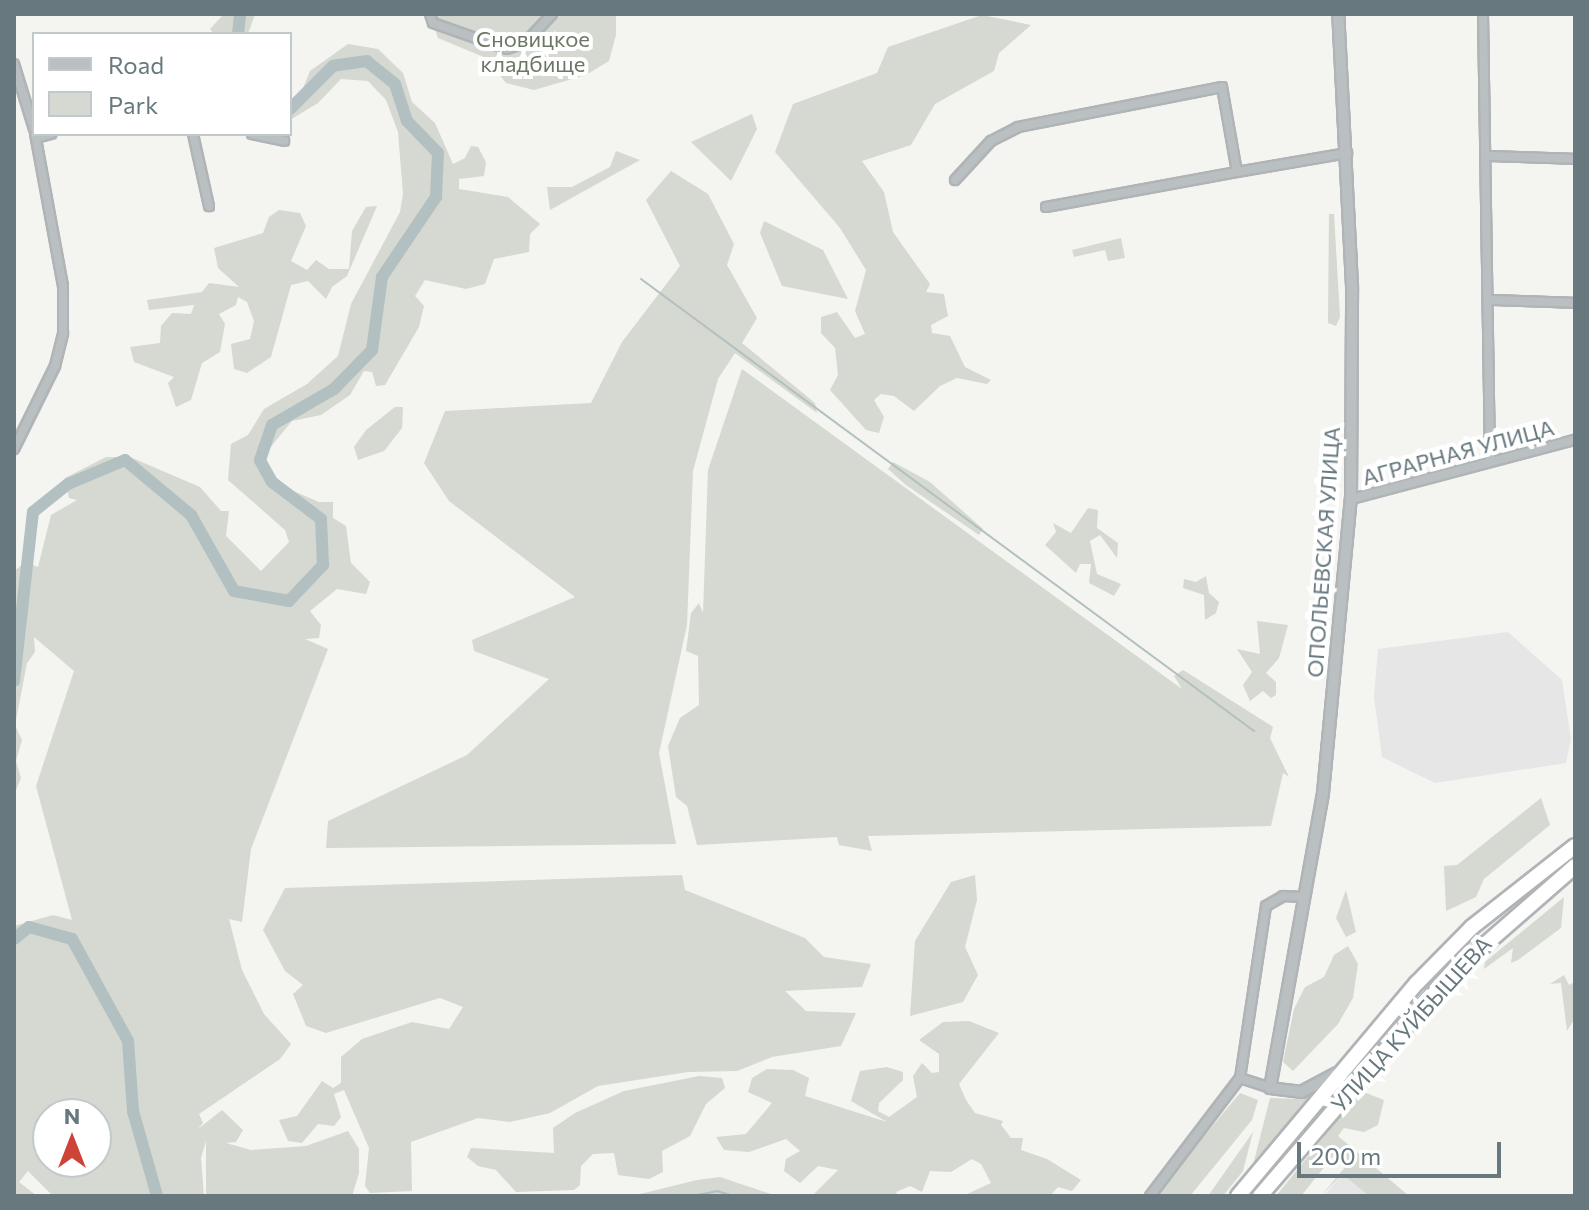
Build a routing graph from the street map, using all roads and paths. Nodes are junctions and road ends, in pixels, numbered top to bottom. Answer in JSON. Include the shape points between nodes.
{"nodes":[{"id":1,"x":430,"y":14,"type":"edge"},
{"id":2,"x":552,"y":14,"type":"edge"},
{"id":3,"x":1338,"y":14,"type":"edge"},
{"id":4,"x":1483,"y":14,"type":"edge"},
{"id":5,"x":14,"y":64,"type":"edge"},
{"id":6,"x":32,"y":124,"type":"edge"},
{"id":7,"x":35,"y":136,"type":"edge"},
{"id":8,"x":193,"y":136,"type":"edge"},
{"id":9,"x":261,"y":136,"type":"edge"},
{"id":10,"x":284,"y":141,"type":"dead end"},
{"id":11,"x":1347,"y":153,"type":"junction"},
{"id":12,"x":1486,"y":156,"type":"junction"},
{"id":13,"x":1575,"y":159,"type":"edge"},
{"id":14,"x":1237,"y":172,"type":"junction"},
{"id":15,"x":955,"y":180,"type":"dead end"},
{"id":16,"x":209,"y":206,"type":"dead end"},
{"id":17,"x":1046,"y":207,"type":"dead end"},
{"id":18,"x":1490,"y":300,"type":"junction"},
{"id":19,"x":1575,"y":303,"type":"edge"},
{"id":20,"x":1575,"y":440,"type":"edge"},
{"id":21,"x":14,"y":449,"type":"edge"},
{"id":22,"x":1490,"y":459,"type":"junction"},
{"id":23,"x":1351,"y":499,"type":"junction"},
{"id":24,"x":1575,"y":846,"type":"edge"},
{"id":25,"x":1575,"y":866,"type":"edge"},
{"id":26,"x":1304,"y":897,"type":"junction"},
{"id":27,"x":1345,"y":1067,"type":"junction"},
{"id":28,"x":1240,"y":1078,"type":"junction"},
{"id":29,"x":1270,"y":1088,"type":"junction"},
{"id":30,"x":1151,"y":1196,"type":"edge"},
{"id":31,"x":1238,"y":1196,"type":"edge"},
{"id":32,"x":1260,"y":1196,"type":"edge"}],
"edges":[{"from":1,"to":2,"type":"street","via":[[433,23],[507,49],[526,42]]},
{"from":3,"to":11,"type":"street","name":"ОПОЛЬЕВСКАЯ УЛИЦА"},
{"from":4,"to":12,"type":"street"},
{"from":5,"to":6,"type":"street"},
{"from":7,"to":21,"type":"street","via":[[63,286],[63,333],[55,366]]},
{"from":8,"to":16,"type":"street"},
{"from":9,"to":10,"type":"street"},
{"from":11,"to":14,"type":"street"},
{"from":11,"to":23,"type":"street","name":"ОПОЛЬЕВСКАЯ УЛИЦА"},
{"from":12,"to":13,"type":"street"},
{"from":12,"to":18,"type":"street"},
{"from":14,"to":15,"type":"street","via":[[1222,87],[1018,127],[984,147]]},
{"from":14,"to":17,"type":"street"},
{"from":18,"to":19,"type":"street"},
{"from":18,"to":22,"type":"street"},
{"from":20,"to":22,"type":"street","name":"АГРАРНАЯ УЛИЦА"},
{"from":22,"to":23,"type":"street","name":"АГРАРНАЯ УЛИЦА","via":[[1422,483]]},
{"from":23,"to":26,"type":"street","name":"ОПОЛЬЕВСКАЯ УЛИЦА","via":[[1328,750]]},
{"from":24,"to":27,"type":"highway","name":"УЛИЦА КУЙБЫШЕВА","via":[[1472,927]]},
{"from":25,"to":32,"type":"highway","name":"УЛИЦА КУЙБЫШЕВА","via":[[1449,976]]},
{"from":26,"to":28,"type":"street","via":[[1283,896],[1266,906]]},
{"from":26,"to":29,"type":"street","name":"ОПОЛЬЕВСКАЯ УЛИЦА"},
{"from":27,"to":29,"type":"street","via":[[1302,1092]]},
{"from":27,"to":31,"type":"highway","name":"УЛИЦА КУЙБЫШЕВА"},
{"from":28,"to":29,"type":"street"},
{"from":28,"to":30,"type":"street"}]}
